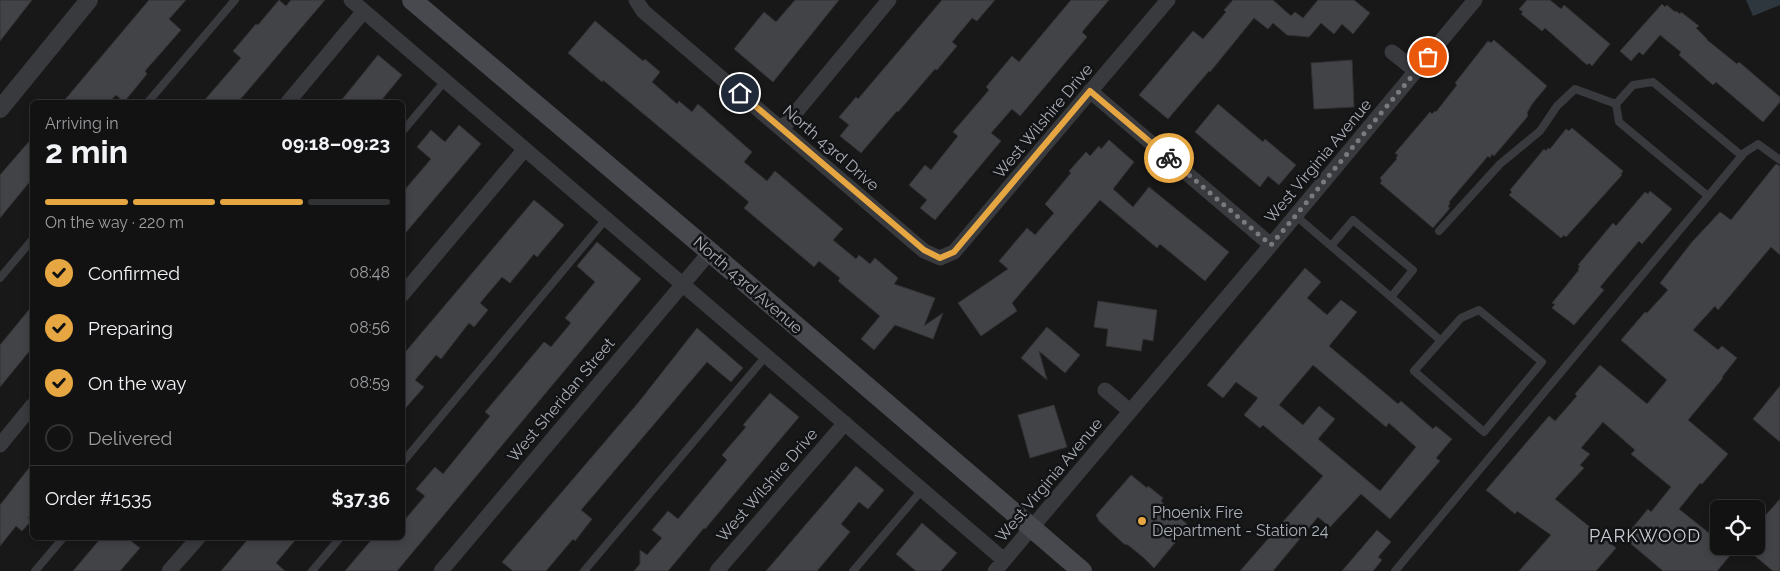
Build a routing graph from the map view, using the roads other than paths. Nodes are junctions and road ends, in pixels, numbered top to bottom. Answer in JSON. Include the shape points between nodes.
{"nodes":[{"id":1,"x":89,"y":0,"type":"edge"},
{"id":2,"x":235,"y":0,"type":"edge"},
{"id":3,"x":351,"y":0,"type":"edge"},
{"id":4,"x":412,"y":0,"type":"edge"},
{"id":5,"x":636,"y":0,"type":"edge"},
{"id":6,"x":889,"y":0,"type":"edge"},
{"id":7,"x":1168,"y":0,"type":"edge"},
{"id":8,"x":1475,"y":0,"type":"edge"},
{"id":9,"x":364,"y":11,"type":"junction"},
{"id":10,"x":1392,"y":52,"type":"dead end"},
{"id":11,"x":1416,"y":71,"type":"junction"},
{"id":12,"x":445,"y":81,"type":"junction"},
{"id":13,"x":1090,"y":91,"type":"junction"},
{"id":14,"x":150,"y":100,"type":"edge"},
{"id":15,"x":290,"y":100,"type":"edge"},
{"id":16,"x":1616,"y":104,"type":"junction"},
{"id":17,"x":0,"y":109,"type":"edge"},
{"id":18,"x":405,"y":128,"type":"edge"},
{"id":19,"x":782,"y":129,"type":"junction"},
{"id":20,"x":525,"y":149,"type":"junction"},
{"id":21,"x":1742,"y":156,"type":"junction"},
{"id":22,"x":1780,"y":160,"type":"edge"},
{"id":23,"x":1708,"y":196,"type":"junction"},
{"id":24,"x":1296,"y":216,"type":"junction"},
{"id":25,"x":606,"y":219,"type":"junction"},
{"id":26,"x":1439,"y":231,"type":"dead end"},
{"id":27,"x":30,"y":242,"type":"edge"},
{"id":28,"x":1271,"y":245,"type":"junction"},
{"id":29,"x":1332,"y":246,"type":"junction"},
{"id":30,"x":710,"y":252,"type":"junction"},
{"id":31,"x":940,"y":258,"type":"joint"},
{"id":32,"x":0,"y":278,"type":"edge"},
{"id":33,"x":682,"y":283,"type":"junction"},
{"id":34,"x":405,"y":291,"type":"edge"},
{"id":35,"x":1391,"y":296,"type":"junction"},
{"id":36,"x":1440,"y":340,"type":"junction"},
{"id":37,"x":766,"y":356,"type":"junction"},
{"id":38,"x":1105,"y":390,"type":"dead end"},
{"id":39,"x":30,"y":408,"type":"edge"},
{"id":40,"x":1130,"y":411,"type":"junction"},
{"id":41,"x":845,"y":423,"type":"junction"},
{"id":42,"x":0,"y":445,"type":"edge"},
{"id":43,"x":405,"y":459,"type":"edge"},
{"id":44,"x":922,"y":490,"type":"junction"},
{"id":45,"x":1031,"y":529,"type":"junction"},
{"id":46,"x":61,"y":540,"type":"edge"},
{"id":47,"x":196,"y":540,"type":"edge"},
{"id":48,"x":338,"y":540,"type":"edge"},
{"id":49,"x":999,"y":565,"type":"edge"},
{"id":50,"x":35,"y":571,"type":"edge"},
{"id":51,"x":169,"y":571,"type":"edge"},
{"id":52,"x":312,"y":571,"type":"edge"},
{"id":53,"x":441,"y":571,"type":"edge"},
{"id":54,"x":584,"y":571,"type":"edge"},
{"id":55,"x":717,"y":571,"type":"edge"},
{"id":56,"x":854,"y":571,"type":"edge"},
{"id":57,"x":1082,"y":571,"type":"edge"},
{"id":58,"x":1395,"y":571,"type":"edge"}],
"edges":[{"from":1,"to":17,"type":"street"},
{"from":2,"to":14,"type":"lane"},
{"from":3,"to":9,"type":"street"},
{"from":4,"to":30,"type":"main road","name":"North 43rd Avenue"},
{"from":5,"to":19,"type":"street","name":"North 43rd Drive","via":[[643,11]]},
{"from":6,"to":19,"type":"street"},
{"from":7,"to":13,"type":"street","name":"West Wilshire Drive"},
{"from":8,"to":11,"type":"street","name":"West Virginia Avenue"},
{"from":9,"to":12,"type":"street"},
{"from":9,"to":15,"type":"street"},
{"from":10,"to":11,"type":"street"},
{"from":11,"to":24,"type":"street","name":"West Virginia Avenue"},
{"from":12,"to":18,"type":"lane"},
{"from":12,"to":20,"type":"street"},
{"from":13,"to":28,"type":"street"},
{"from":13,"to":31,"type":"street","name":"West Wilshire Drive","via":[[954,252]]},
{"from":16,"to":21,"type":"lane","via":[[1633,85],[1653,82]]},
{"from":16,"to":23,"type":"lane","via":[[1619,122]]},
{"from":16,"to":26,"type":"lane","via":[[1575,89],[1557,106],[1540,131],[1500,164]]},
{"from":19,"to":31,"type":"street","name":"North 43rd Drive","via":[[924,250]]},
{"from":20,"to":25,"type":"street"},
{"from":20,"to":34,"type":"street"},
{"from":21,"to":22,"type":"lane","via":[[1758,144]]},
{"from":21,"to":23,"type":"lane"},
{"from":23,"to":58,"type":"lane"},
{"from":24,"to":28,"type":"street","name":"West Virginia Avenue"},
{"from":24,"to":29,"type":"lane"},
{"from":25,"to":33,"type":"street"},
{"from":25,"to":43,"type":"lane"},
{"from":27,"to":32,"type":"lane"},
{"from":28,"to":40,"type":"street","name":"West Virginia Avenue"},
{"from":29,"to":35,"type":"lane"},
{"from":29,"to":35,"type":"lane","via":[[1353,220],[1413,270]]},
{"from":30,"to":33,"type":"street","name":"West Sheridan Street"},
{"from":30,"to":45,"type":"main road","name":"North 43rd Avenue"},
{"from":33,"to":37,"type":"street"},
{"from":33,"to":53,"type":"street","name":"West Sheridan Street"},
{"from":35,"to":36,"type":"lane"},
{"from":36,"to":36,"type":"lane","via":[[1461,318],[1479,310],[1542,362],[1484,432],[1414,371]]},
{"from":37,"to":41,"type":"street"},
{"from":37,"to":54,"type":"lane"},
{"from":38,"to":40,"type":"street"},
{"from":39,"to":42,"type":"street"},
{"from":40,"to":45,"type":"street","name":"West Virginia Avenue"},
{"from":41,"to":44,"type":"street"},
{"from":41,"to":55,"type":"street","name":"West Wilshire Drive"},
{"from":44,"to":49,"type":"street"},
{"from":44,"to":56,"type":"lane"},
{"from":45,"to":49,"type":"street","name":"West Virginia Avenue"},
{"from":45,"to":57,"type":"main road","name":"North 43rd Avenue"},
{"from":46,"to":50,"type":"lane"},
{"from":47,"to":51,"type":"street"},
{"from":48,"to":52,"type":"lane"}]}
